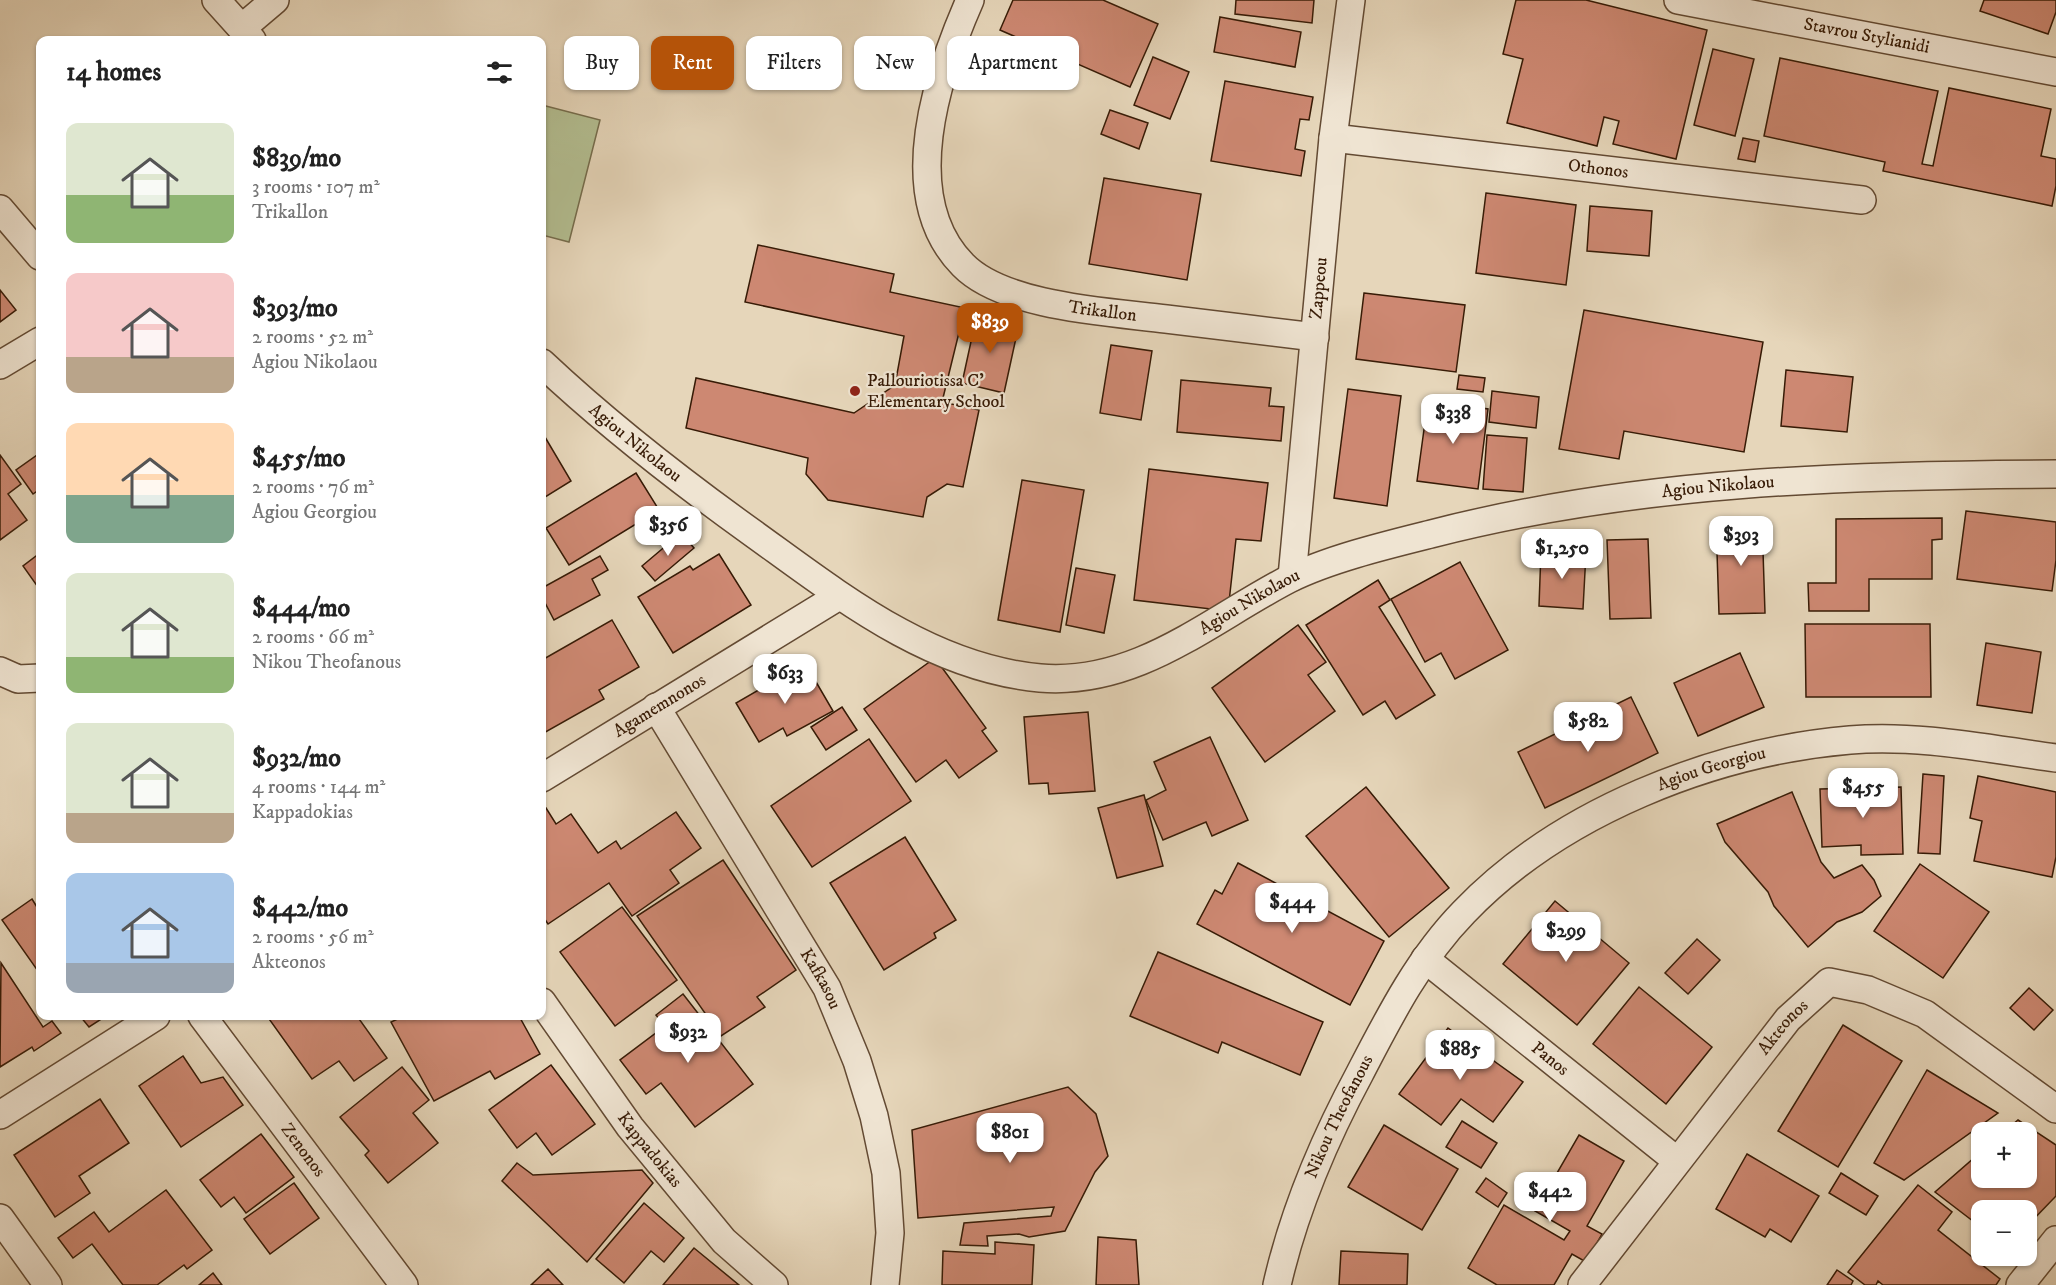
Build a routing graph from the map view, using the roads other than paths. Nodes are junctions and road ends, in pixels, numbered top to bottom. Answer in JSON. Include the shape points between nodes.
{"nodes":[{"id":1,"x":216,"y":0,"type":"edge"},
{"id":2,"x":275,"y":0,"type":"edge"},
{"id":3,"x":970,"y":0,"type":"edge"},
{"id":4,"x":1351,"y":0,"type":"edge"},
{"id":5,"x":1678,"y":0,"type":"edge"},
{"id":6,"x":247,"y":34,"type":"edge"},
{"id":7,"x":2056,"y":72,"type":"edge"},
{"id":8,"x":1334,"y":138,"type":"junction"},
{"id":9,"x":1862,"y":200,"type":"dead end"},
{"id":10,"x":0,"y":209,"type":"edge"},
{"id":11,"x":36,"y":251,"type":"edge"},
{"id":12,"x":1315,"y":337,"type":"junction"},
{"id":13,"x":36,"y":343,"type":"edge"},
{"id":14,"x":0,"y":365,"type":"edge"},
{"id":15,"x":546,"y":368,"type":"edge"},
{"id":16,"x":2056,"y":474,"type":"edge"},
{"id":17,"x":1292,"y":578,"type":"junction"},
{"id":18,"x":839,"y":596,"type":"junction"},
{"id":19,"x":0,"y":671,"type":"edge"},
{"id":20,"x":36,"y":678,"type":"edge"},
{"id":21,"x":656,"y":707,"type":"junction"},
{"id":22,"x":2056,"y":755,"type":"edge"},
{"id":23,"x":546,"y":776,"type":"edge"},
{"id":24,"x":1425,"y":959,"type":"junction"},
{"id":25,"x":546,"y":1008,"type":"edge"},
{"id":26,"x":150,"y":1020,"type":"edge"},
{"id":27,"x":205,"y":1020,"type":"edge"},
{"id":28,"x":2056,"y":1109,"type":"edge"},
{"id":29,"x":0,"y":1115,"type":"edge"},
{"id":30,"x":1676,"y":1160,"type":"junction"},
{"id":31,"x":0,"y":1218,"type":"edge"},
{"id":32,"x":2056,"y":1240,"type":"edge"},
{"id":33,"x":48,"y":1285,"type":"edge"},
{"id":34,"x":404,"y":1285,"type":"edge"},
{"id":35,"x":774,"y":1285,"type":"edge"},
{"id":36,"x":885,"y":1285,"type":"edge"},
{"id":37,"x":1277,"y":1285,"type":"edge"},
{"id":38,"x":1582,"y":1285,"type":"edge"},
{"id":39,"x":2020,"y":1285,"type":"edge"}],
"edges":[{"from":1,"to":6,"type":"street"},
{"from":2,"to":6,"type":"street"},
{"from":3,"to":12,"type":"street","name":"Trikallon","via":[[941,77],[930,131],[927,176],[933,212],[946,243],[963,266],[991,284],[1058,305]]},
{"from":4,"to":8,"type":"street","name":"Zappeou"},
{"from":5,"to":7,"type":"street","name":"Stavrou Stylianidi"},
{"from":8,"to":9,"type":"street","name":"Othonos"},
{"from":8,"to":12,"type":"street","name":"Zappeou"},
{"from":10,"to":11,"type":"street"},
{"from":12,"to":17,"type":"street","name":"Zappeou"},
{"from":13,"to":14,"type":"street"},
{"from":15,"to":18,"type":"street","name":"Agiou Nikolaou","via":[[649,458]]},
{"from":16,"to":17,"type":"street","name":"Agiou Nikolaou","via":[[1903,475],[1703,486],[1610,498],[1518,513],[1431,534]]},
{"from":17,"to":18,"type":"street","name":"Agiou Nikolaou","via":[[1164,653],[1135,665],[1101,674],[1042,678],[961,659],[908,637]]},
{"from":18,"to":21,"type":"street","name":"Agamemnonos"},
{"from":19,"to":20,"type":"street","via":[[18,679]]},
{"from":21,"to":23,"type":"street","name":"Agamemnonos"},
{"from":21,"to":36,"type":"street","name":"Kafkasou","via":[[826,988],[857,1061],[886,1173],[890,1233]]},
{"from":22,"to":24,"type":"street","name":"Agiou Georgiou","via":[[1928,742],[1852,740],[1786,748],[1719,765],[1623,802],[1555,838],[1494,883]]},
{"from":24,"to":30,"type":"street","name":"Panos"},
{"from":24,"to":37,"type":"street","name":"Nikou Theofanous","via":[[1392,1011],[1334,1122],[1289,1237]]},
{"from":25,"to":35,"type":"street","name":"Kappadokias","via":[[630,1127],[724,1241]]},
{"from":26,"to":29,"type":"street"},
{"from":27,"to":34,"type":"street","name":"Zenonos"},
{"from":28,"to":30,"type":"street","name":"Akteonos","via":[[1925,1014],[1868,990],[1829,982],[1788,1019]]},
{"from":30,"to":38,"type":"street","name":"Akteonos"},
{"from":31,"to":33,"type":"street"},
{"from":32,"to":39,"type":"street"}]}
